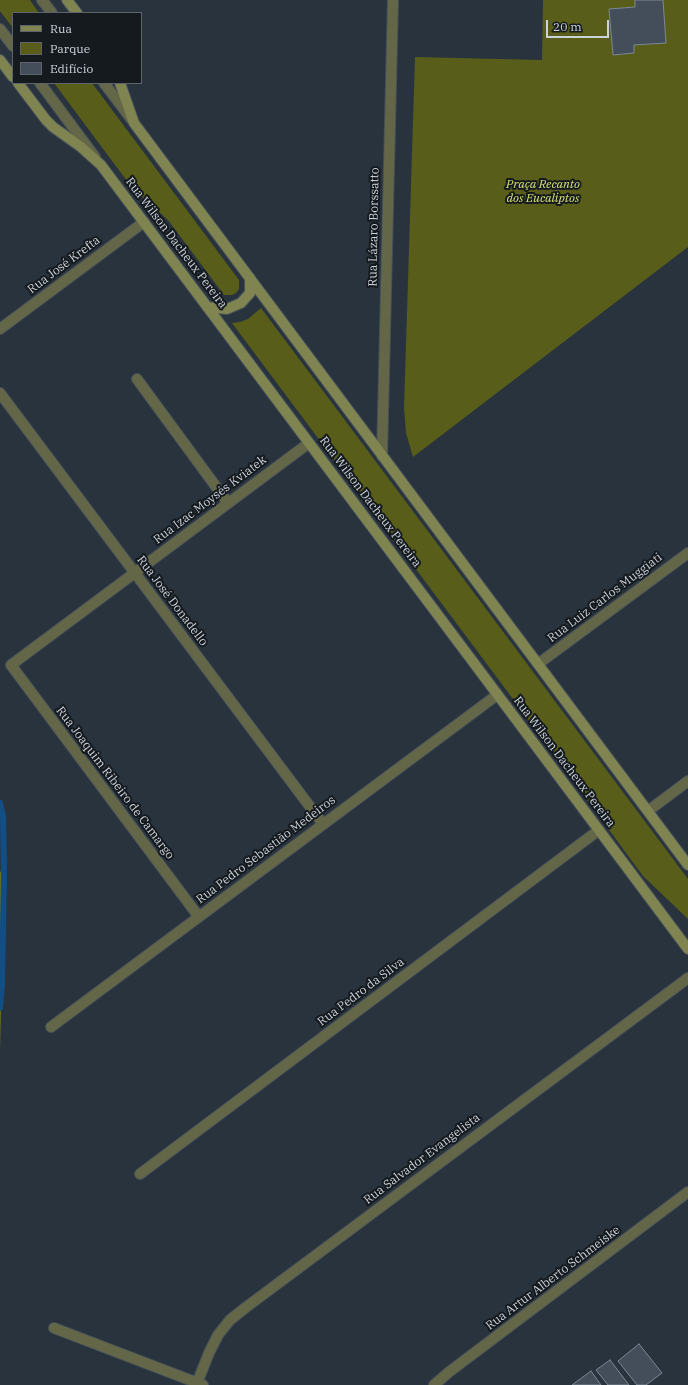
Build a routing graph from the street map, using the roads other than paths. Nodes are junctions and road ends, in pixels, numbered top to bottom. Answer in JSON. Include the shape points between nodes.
{"nodes":[{"id":1,"x":42,"y":0,"type":"edge"},
{"id":2,"x":67,"y":0,"type":"edge"},
{"id":3,"x":393,"y":0,"type":"edge"},
{"id":4,"x":51,"y":12,"type":"edge"},
{"id":5,"x":76,"y":12,"type":"edge"},
{"id":6,"x":0,"y":29,"type":"edge"},
{"id":7,"x":12,"y":45,"type":"edge"},
{"id":8,"x":0,"y":60,"type":"edge"},
{"id":9,"x":12,"y":76,"type":"edge"},
{"id":10,"x":19,"y":84,"type":"edge"},
{"id":11,"x":41,"y":84,"type":"edge"},
{"id":12,"x":105,"y":84,"type":"edge"},
{"id":13,"x":120,"y":84,"type":"edge"},
{"id":14,"x":134,"y":123,"type":"junction"},
{"id":15,"x":102,"y":165,"type":"junction"},
{"id":16,"x":144,"y":222,"type":"junction"},
{"id":17,"x":250,"y":278,"type":"junction"},
{"id":18,"x":208,"y":307,"type":"junction"},
{"id":19,"x":0,"y":329,"type":"edge"},
{"id":20,"x":137,"y":379,"type":"dead end"},
{"id":21,"x":0,"y":393,"type":"edge"},
{"id":22,"x":309,"y":443,"type":"junction"},
{"id":23,"x":382,"y":456,"type":"junction"},
{"id":24,"x":228,"y":503,"type":"junction"},
{"id":25,"x":688,"y":552,"type":"edge"},
{"id":26,"x":135,"y":573,"type":"junction"},
{"id":27,"x":538,"y":664,"type":"junction"},
{"id":28,"x":11,"y":665,"type":"joint"},
{"id":29,"x":497,"y":695,"type":"junction"},
{"id":30,"x":688,"y":781,"type":"edge"},
{"id":31,"x":648,"y":811,"type":"junction"},
{"id":32,"x":323,"y":824,"type":"junction"},
{"id":33,"x":599,"y":830,"type":"junction"},
{"id":34,"x":688,"y":865,"type":"edge"},
{"id":35,"x":199,"y":917,"type":"junction"},
{"id":36,"x":688,"y":949,"type":"edge"},
{"id":37,"x":688,"y":978,"type":"edge"},
{"id":38,"x":51,"y":1027,"type":"dead end"},
{"id":39,"x":140,"y":1174,"type":"dead end"},
{"id":40,"x":688,"y":1192,"type":"edge"},
{"id":41,"x":54,"y":1328,"type":"dead end"},
{"id":42,"x":200,"y":1384,"type":"edge"},
{"id":43,"x":434,"y":1385,"type":"edge"}],
"edges":[{"from":1,"to":4,"type":"street"},
{"from":2,"to":5,"type":"main road"},
{"from":3,"to":23,"type":"street","name":"Rua Lázaro Borssatto"},
{"from":6,"to":7,"type":"street"},
{"from":8,"to":9,"type":"main road"},
{"from":10,"to":15,"type":"main road","name":"Rua Wilson Dacheux Pereira","via":[[53,127]]},
{"from":11,"to":15,"type":"street"},
{"from":12,"to":14,"type":"street"},
{"from":13,"to":14,"type":"main road"},
{"from":14,"to":17,"type":"main road"},
{"from":15,"to":16,"type":"main road","name":"Rua Wilson Dacheux Pereira"},
{"from":16,"to":18,"type":"main road","name":"Rua Wilson Dacheux Pereira"},
{"from":16,"to":19,"type":"street","name":"Rua José Krefta"},
{"from":17,"to":18,"type":"main road","via":[[250,293],[241,304],[228,309]]},
{"from":17,"to":23,"type":"main road"},
{"from":18,"to":22,"type":"main road","name":"Rua Wilson Dacheux Pereira"},
{"from":20,"to":24,"type":"street"},
{"from":21,"to":26,"type":"street","name":"Rua José Donadello"},
{"from":22,"to":24,"type":"street","name":"Rua Izac Moysés Kviatek"},
{"from":22,"to":29,"type":"main road","name":"Rua Wilson Dacheux Pereira"},
{"from":23,"to":27,"type":"main road"},
{"from":24,"to":26,"type":"street","name":"Rua Izac Moysés Kviatek"},
{"from":25,"to":27,"type":"street","name":"Rua Luiz Carlos Muggiati"},
{"from":26,"to":28,"type":"street","name":"Rua Izac Moysés Kviatek"},
{"from":26,"to":32,"type":"street","name":"Rua José Donadello"},
{"from":27,"to":31,"type":"main road"},
{"from":28,"to":35,"type":"street","name":"Rua Joaquim Ribeiro de Camargo"},
{"from":29,"to":32,"type":"street","name":"Rua Pedro Sebastião Medeiros"},
{"from":29,"to":33,"type":"main road","name":"Rua Wilson Dacheux Pereira"},
{"from":30,"to":31,"type":"street"},
{"from":31,"to":34,"type":"main road"},
{"from":32,"to":35,"type":"street","name":"Rua Pedro Sebastião Medeiros"},
{"from":33,"to":36,"type":"main road","name":"Rua Wilson Dacheux Pereira"},
{"from":33,"to":39,"type":"street","name":"Rua Pedro da Silva"},
{"from":35,"to":38,"type":"street","name":"Rua Pedro Sebastião Medeiros"},
{"from":37,"to":42,"type":"street","name":"Rua Salvador Evangelista","via":[[230,1320],[209,1353]]},
{"from":40,"to":43,"type":"street","name":"Rua Artur Alberto Schmeiske"},
{"from":41,"to":42,"type":"street"}]}
